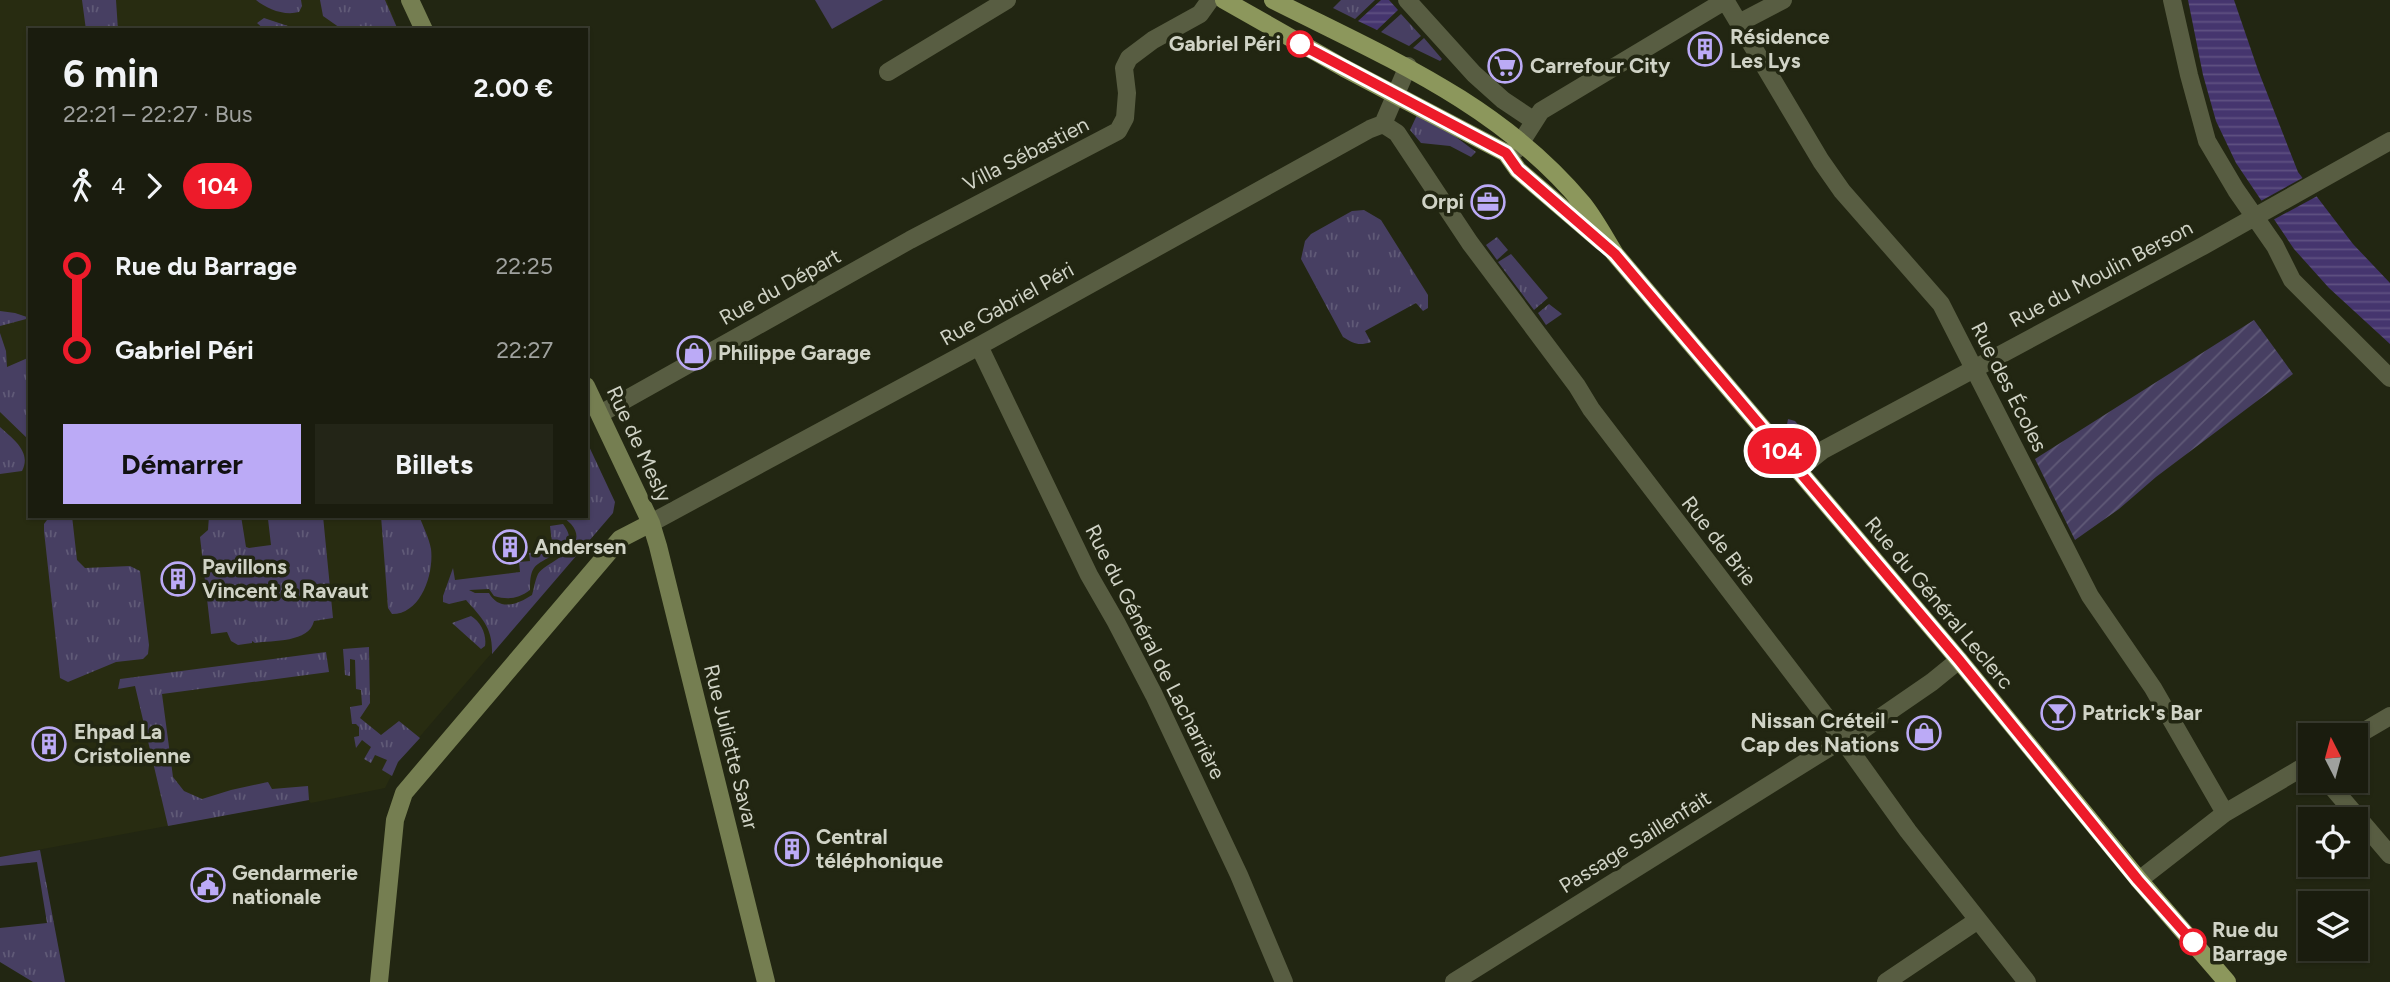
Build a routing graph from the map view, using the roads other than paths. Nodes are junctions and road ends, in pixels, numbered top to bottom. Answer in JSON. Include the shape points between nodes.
{"nodes":[{"id":1,"x":410,"y":0,"type":"edge"},
{"id":2,"x":1007,"y":0,"type":"edge"},
{"id":3,"x":1210,"y":0,"type":"edge"},
{"id":4,"x":1224,"y":0,"type":"edge"},
{"id":5,"x":1273,"y":0,"type":"edge"},
{"id":6,"x":1407,"y":0,"type":"edge"},
{"id":7,"x":1726,"y":0,"type":"edge"},
{"id":8,"x":1783,"y":0,"type":"edge"},
{"id":9,"x":2172,"y":0,"type":"edge"},
{"id":10,"x":1739,"y":23,"type":"junction"},
{"id":11,"x":423,"y":28,"type":"edge"},
{"id":12,"x":1408,"y":66,"type":"junction"},
{"id":13,"x":888,"y":72,"type":"dead end"},
{"id":14,"x":1396,"y":96,"type":"junction"},
{"id":15,"x":1534,"y":120,"type":"junction"},
{"id":16,"x":1383,"y":124,"type":"junction"},
{"id":17,"x":1521,"y":140,"type":"junction"},
{"id":18,"x":2390,"y":141,"type":"edge"},
{"id":19,"x":1506,"y":153,"type":"junction"},
{"id":20,"x":910,"y":240,"type":"joint"},
{"id":21,"x":1615,"y":254,"type":"junction"},
{"id":22,"x":979,"y":346,"type":"junction"},
{"id":23,"x":1974,"y":368,"type":"junction"},
{"id":24,"x":2390,"y":378,"type":"edge"},
{"id":25,"x":588,"y":390,"type":"edge"},
{"id":26,"x":600,"y":414,"type":"junction"},
{"id":27,"x":1798,"y":470,"type":"junction"},
{"id":28,"x":651,"y":523,"type":"junction"},
{"id":29,"x":1959,"y":660,"type":"junction"},
{"id":30,"x":2390,"y":716,"type":"edge"},
{"id":31,"x":2368,"y":729,"type":"edge"},
{"id":32,"x":1841,"y":740,"type":"junction"},
{"id":33,"x":2298,"y":770,"type":"edge"},
{"id":34,"x":2337,"y":793,"type":"edge"},
{"id":35,"x":2225,"y":813,"type":"junction"},
{"id":36,"x":2390,"y":855,"type":"edge"},
{"id":37,"x":2138,"y":880,"type":"junction"},
{"id":38,"x":1978,"y":920,"type":"junction"},
{"id":39,"x":379,"y":982,"type":"edge"},
{"id":40,"x":766,"y":982,"type":"edge"},
{"id":41,"x":1284,"y":982,"type":"edge"},
{"id":42,"x":1454,"y":982,"type":"edge"},
{"id":43,"x":1886,"y":982,"type":"edge"},
{"id":44,"x":2027,"y":982,"type":"edge"},
{"id":45,"x":2227,"y":982,"type":"edge"}],
"edges":[{"from":1,"to":11,"type":"street"},
{"from":2,"to":13,"type":"street"},
{"from":3,"to":20,"type":"street","name":"Villa Sébastien","via":[[1200,14],[1129,58],[1124,68],[1125,118],[1118,131]]},
{"from":4,"to":14,"type":"main road","name":"Rue du Général Leclerc"},
{"from":5,"to":12,"type":"main road","name":"Rue du Général Leclerc"},
{"from":6,"to":15,"type":"street","via":[[1474,74]]},
{"from":7,"to":10,"type":"street","name":"Rue des Écoles"},
{"from":7,"to":15,"type":"street","via":[[1541,111]]},
{"from":8,"to":10,"type":"street"},
{"from":9,"to":24,"type":"street","via":[[2207,141],[2292,280]]},
{"from":10,"to":23,"type":"street","name":"Rue des Écoles","via":[[1821,161],[1941,304]]},
{"from":12,"to":14,"type":"street"},
{"from":12,"to":17,"type":"main road","name":"Rue du Général Leclerc"},
{"from":14,"to":16,"type":"street"},
{"from":14,"to":19,"type":"main road","name":"Rue du Général Leclerc"},
{"from":15,"to":17,"type":"street"},
{"from":16,"to":22,"type":"street","name":"Rue Gabriel Péri"},
{"from":16,"to":32,"type":"street","name":"Rue de Brie","via":[[1397,133],[1470,243],[1591,409]]},
{"from":17,"to":19,"type":"street","via":[[1516,150]]},
{"from":17,"to":21,"type":"main road","name":"Rue du Général Leclerc","via":[[1584,205]]},
{"from":18,"to":23,"type":"street","name":"Rue du Moulin Berson"},
{"from":19,"to":21,"type":"main road","name":"Rue du Général Leclerc","via":[[1518,170]]},
{"from":20,"to":26,"type":"street","name":"Rue du Départ"},
{"from":21,"to":27,"type":"main road","name":"Rue du Général Leclerc"},
{"from":22,"to":28,"type":"street","name":"Rue Gabriel Péri"},
{"from":22,"to":41,"type":"street","name":"Rue du Général de Lacharrière","via":[[1089,575],[1154,695]]},
{"from":23,"to":27,"type":"street","name":"Rue du Moulin Berson","via":[[1823,450]]},
{"from":23,"to":35,"type":"street","name":"Rue des Écoles","via":[[2091,596],[2153,688]]},
{"from":25,"to":26,"type":"street","name":"Rue de Mesly"},
{"from":26,"to":28,"type":"street","name":"Rue de Mesly"},
{"from":27,"to":29,"type":"main road","name":"Rue du Général Leclerc"},
{"from":28,"to":39,"type":"street","via":[[620,539],[404,793],[395,820]]},
{"from":28,"to":40,"type":"street","name":"Rue Juliette Savar"},
{"from":29,"to":32,"type":"street","name":"Passage Saillenfait","via":[[1855,735]]},
{"from":29,"to":37,"type":"main road","name":"Rue du Général Leclerc"},
{"from":30,"to":31,"type":"street"},
{"from":32,"to":38,"type":"street","name":"Rue de Brie"},
{"from":32,"to":42,"type":"street","name":"Passage Saillenfait"},
{"from":33,"to":35,"type":"street"},
{"from":34,"to":36,"type":"street"},
{"from":35,"to":37,"type":"street"},
{"from":37,"to":45,"type":"main road","name":"Rue du Général Leclerc"},
{"from":38,"to":43,"type":"street"},
{"from":38,"to":44,"type":"street","name":"Rue de Brie"}]}
